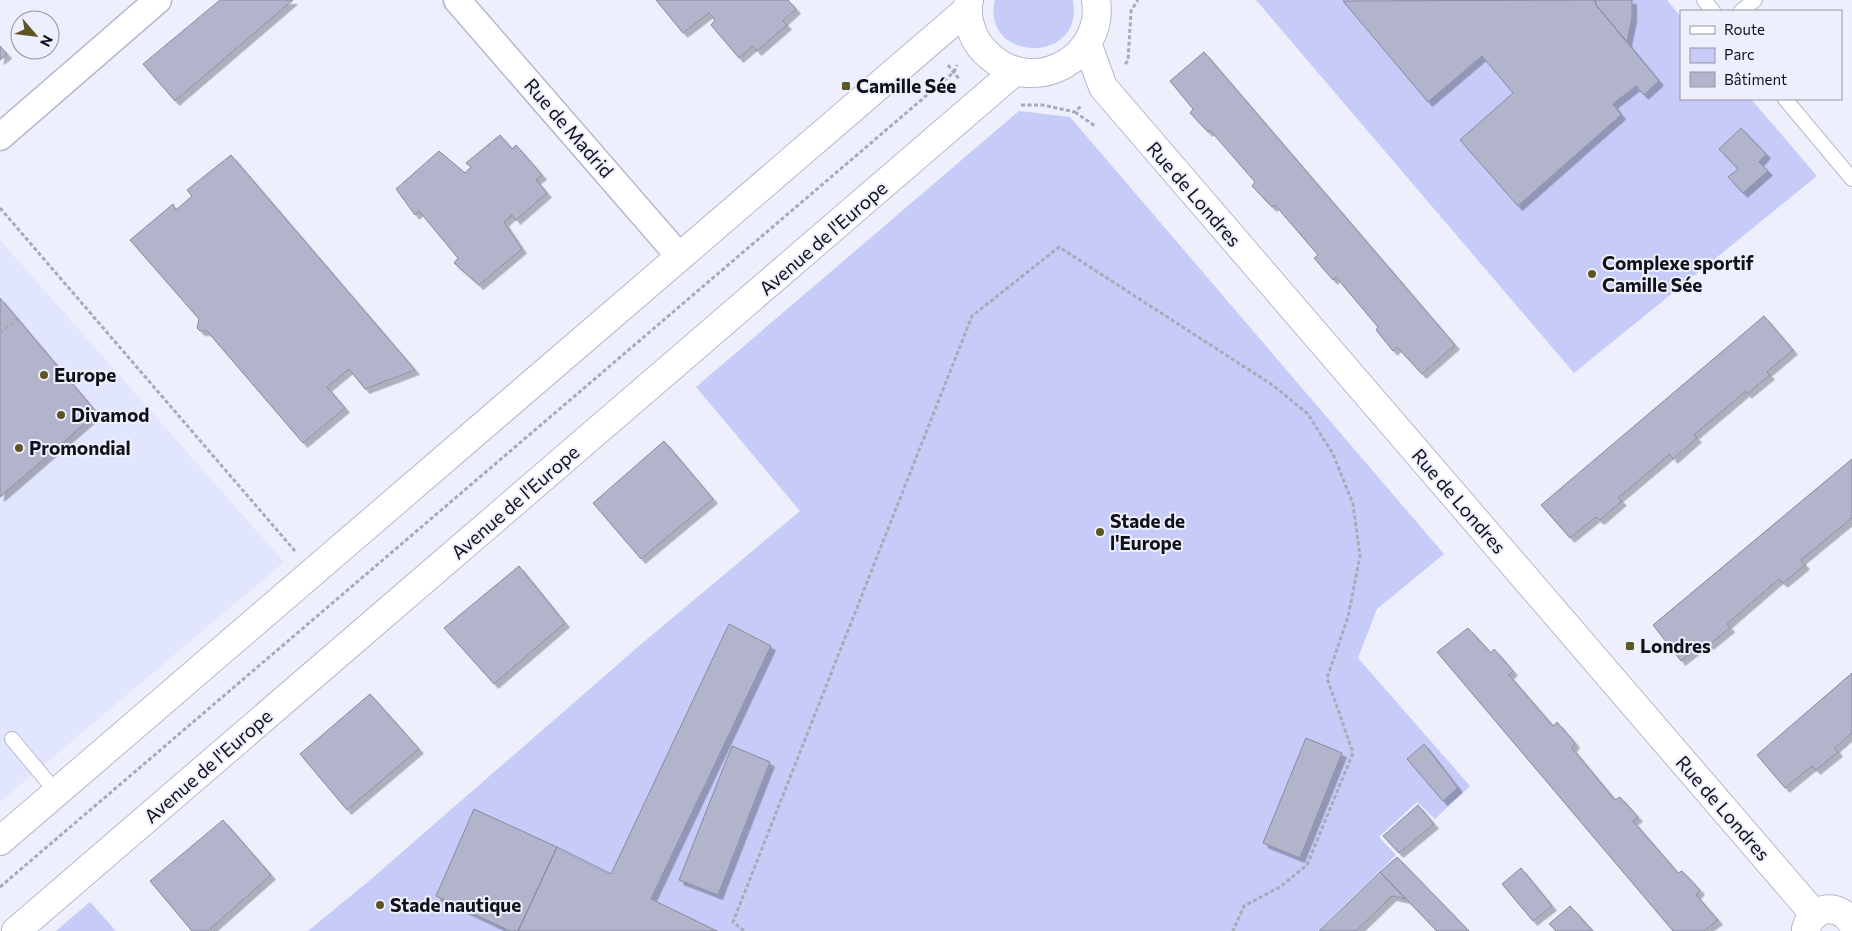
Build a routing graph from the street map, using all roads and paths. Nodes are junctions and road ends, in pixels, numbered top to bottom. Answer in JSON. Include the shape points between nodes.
{"nodes":[{"id":1,"x":158,"y":0,"type":"edge"},
{"id":2,"x":456,"y":0,"type":"edge"},
{"id":3,"x":1138,"y":0,"type":"edge"},
{"id":4,"x":1704,"y":0,"type":"edge"},
{"id":5,"x":1755,"y":0,"type":"edge"},
{"id":6,"x":1097,"y":1,"type":"edge"},
{"id":7,"x":969,"y":5,"type":"edge"},
{"id":8,"x":1712,"y":10,"type":"edge"},
{"id":9,"x":1742,"y":10,"type":"edge"},
{"id":10,"x":1087,"y":43,"type":"junction"},
{"id":11,"x":1060,"y":67,"type":"junction"},
{"id":12,"x":954,"y":72,"type":"dead end"},
{"id":13,"x":1014,"y":72,"type":"junction"},
{"id":14,"x":1102,"y":87,"type":"junction"},
{"id":15,"x":1786,"y":100,"type":"edge"},
{"id":16,"x":1015,"y":106,"type":"dead end"},
{"id":17,"x":0,"y":137,"type":"edge"},
{"id":18,"x":1852,"y":179,"type":"edge"},
{"id":19,"x":0,"y":208,"type":"edge"},
{"id":20,"x":680,"y":257,"type":"junction"},
{"id":21,"x":17,"y":319,"type":"dead end"},
{"id":22,"x":0,"y":333,"type":"edge"},
{"id":23,"x":313,"y":573,"type":"junction"},
{"id":24,"x":12,"y":739,"type":"dead end"},
{"id":25,"x":57,"y":793,"type":"junction"},
{"id":26,"x":0,"y":842,"type":"edge"},
{"id":27,"x":0,"y":887,"type":"edge"},
{"id":28,"x":1851,"y":918,"type":"edge"},
{"id":29,"x":1810,"y":923,"type":"edge"},
{"id":30,"x":16,"y":931,"type":"edge"},
{"id":31,"x":744,"y":931,"type":"edge"},
{"id":32,"x":1233,"y":931,"type":"edge"}],
"edges":[{"from":1,"to":17,"type":"street"},
{"from":2,"to":20,"type":"street","name":"Rue de Madrid"},
{"from":3,"to":14,"type":"path","via":[[1131,11],[1128,61]]},
{"from":4,"to":8,"type":"lane"},
{"from":5,"to":9,"type":"lane"},
{"from":6,"to":10,"type":"main road","via":[[1096,19]]},
{"from":7,"to":13,"type":"main road","via":[[975,40],[1000,65]]},
{"from":7,"to":20,"type":"main road"},
{"from":10,"to":11,"type":"main road","via":[[1070,62]]},
{"from":10,"to":14,"type":"main road","name":"Rue de Londres"},
{"from":11,"to":13,"type":"main road","via":[[1048,72]]},
{"from":11,"to":14,"type":"main road","name":"Rue de Londres"},
{"from":12,"to":27,"type":"path"},
{"from":13,"to":30,"type":"main road","name":"Avenue de l'Europe"},
{"from":14,"to":16,"type":"path","via":[[1075,112],[1042,105]]},
{"from":14,"to":29,"type":"main road","name":"Rue de Londres"},
{"from":15,"to":18,"type":"lane"},
{"from":19,"to":23,"type":"path"},
{"from":20,"to":23,"type":"main road"},
{"from":21,"to":22,"type":"path"},
{"from":23,"to":25,"type":"main road"},
{"from":24,"to":25,"type":"lane"},
{"from":25,"to":26,"type":"main road"},
{"from":28,"to":29,"type":"main road","via":[[1832,909],[1820,912]]},
{"from":31,"to":32,"type":"path","via":[[733,922],[972,316],[1059,247],[1274,386],[1308,414],[1333,454],[1353,504],[1360,556],[1348,617],[1327,678],[1353,753],[1306,865],[1280,887],[1244,906]]}]}
